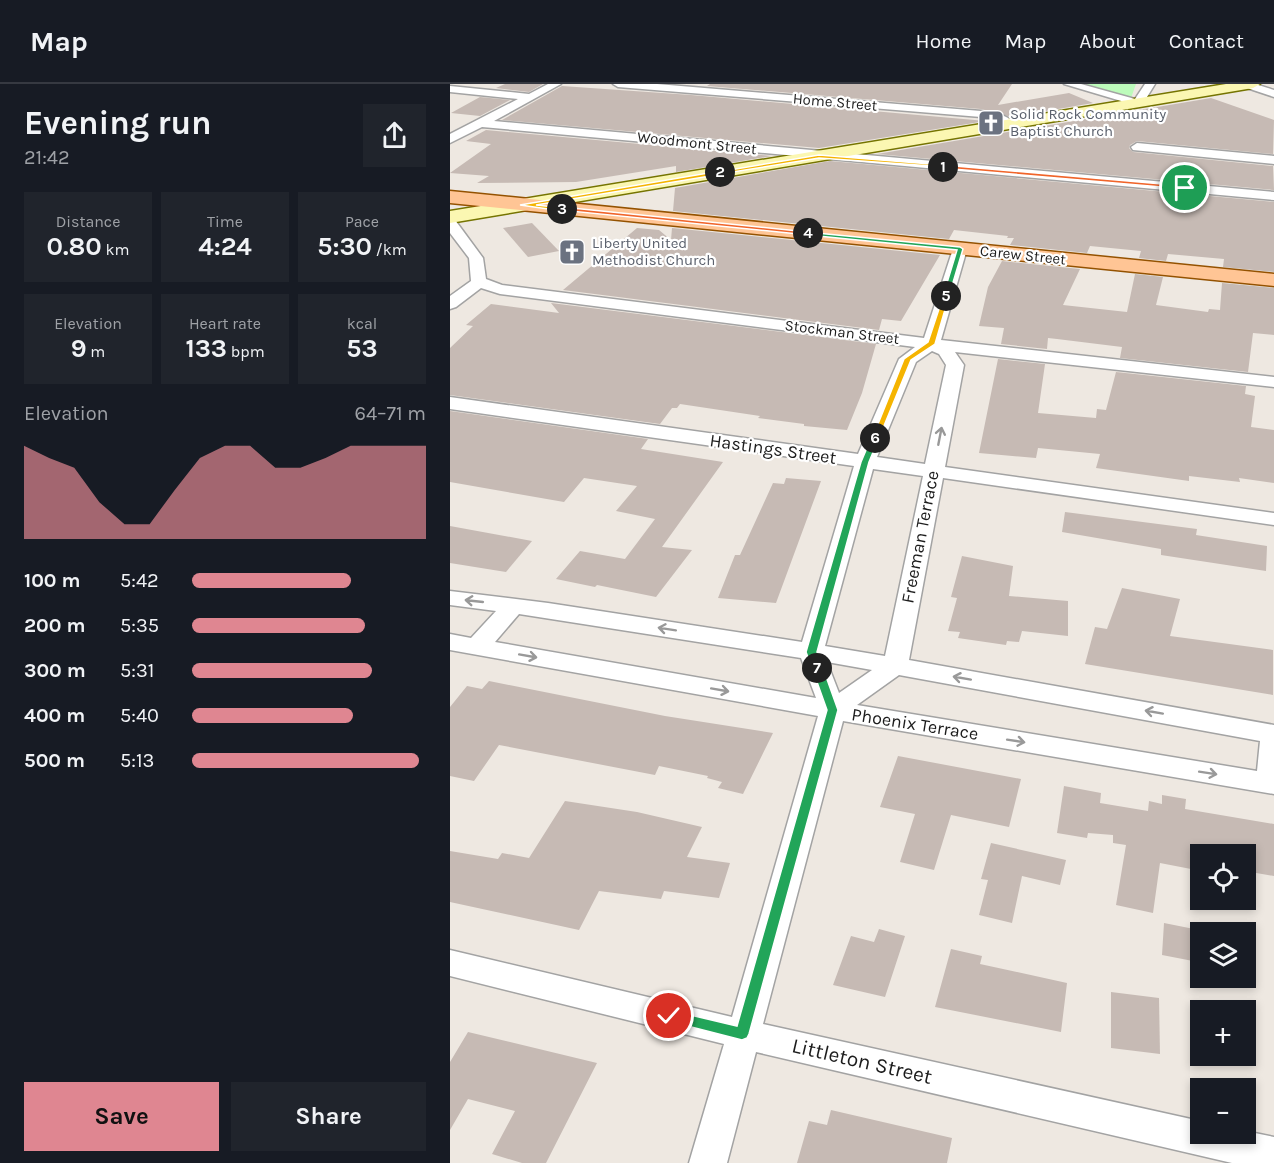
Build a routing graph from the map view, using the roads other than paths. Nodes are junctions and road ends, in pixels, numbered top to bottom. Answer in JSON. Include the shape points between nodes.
{"nodes":[{"id":1,"x":556,"y":84,"type":"edge"},
{"id":2,"x":618,"y":84,"type":"edge"},
{"id":3,"x":1069,"y":84,"type":"edge"},
{"id":4,"x":1150,"y":84,"type":"edge"},
{"id":5,"x":1251,"y":84,"type":"edge"},
{"id":6,"x":450,"y":89,"type":"edge"},
{"id":7,"x":1274,"y":94,"type":"edge"},
{"id":8,"x":530,"y":97,"type":"junction"},
{"id":9,"x":1138,"y":103,"type":"junction"},
{"id":10,"x":479,"y":123,"type":"junction"},
{"id":11,"x":1014,"y":124,"type":"junction"},
{"id":12,"x":450,"y":139,"type":"edge"},
{"id":13,"x":1137,"y":147,"type":"dead end"},
{"id":14,"x":819,"y":156,"type":"junction"},
{"id":15,"x":1274,"y":160,"type":"edge"},
{"id":16,"x":1274,"y":196,"type":"edge"},
{"id":17,"x":450,"y":197,"type":"edge"},
{"id":18,"x":523,"y":205,"type":"junction"},
{"id":19,"x":450,"y":217,"type":"edge"},
{"id":20,"x":450,"y":223,"type":"edge"},
{"id":21,"x":960,"y":249,"type":"junction"},
{"id":22,"x":1274,"y":280,"type":"edge"},
{"id":23,"x":479,"y":282,"type":"junction"},
{"id":24,"x":450,"y":304,"type":"edge"},
{"id":25,"x":932,"y":344,"type":"junction"},
{"id":26,"x":1274,"y":382,"type":"edge"},
{"id":27,"x":450,"y":403,"type":"edge"},
{"id":28,"x":865,"y":462,"type":"junction"},
{"id":29,"x":933,"y":473,"type":"junction"},
{"id":30,"x":1274,"y":519,"type":"edge"},
{"id":31,"x":450,"y":598,"type":"edge"},
{"id":32,"x":514,"y":605,"type":"junction"},
{"id":33,"x":450,"y":642,"type":"edge"},
{"id":34,"x":477,"y":647,"type":"junction"},
{"id":35,"x":812,"y":652,"type":"junction"},
{"id":36,"x":895,"y":666,"type":"junction"},
{"id":37,"x":832,"y":710,"type":"junction"},
{"id":38,"x":1274,"y":734,"type":"edge"},
{"id":39,"x":1274,"y":739,"type":"edge"},
{"id":40,"x":1272,"y":783,"type":"edge"},
{"id":41,"x":450,"y":963,"type":"edge"},
{"id":42,"x":742,"y":1034,"type":"junction"},
{"id":43,"x":1274,"y":1155,"type":"edge"},
{"id":44,"x":708,"y":1163,"type":"edge"}],
"edges":[{"from":1,"to":8,"type":"street"},
{"from":2,"to":11,"type":"street","name":"Home Street","via":[[981,114]]},
{"from":3,"to":9,"type":"street"},
{"from":4,"to":9,"type":"street"},
{"from":5,"to":7,"type":"street"},
{"from":5,"to":9,"type":"main road"},
{"from":6,"to":8,"type":"street"},
{"from":8,"to":10,"type":"street"},
{"from":9,"to":11,"type":"main road"},
{"from":10,"to":12,"type":"street"},
{"from":10,"to":14,"type":"street","name":"Woodmont Street"},
{"from":11,"to":14,"type":"main road"},
{"from":13,"to":15,"type":"street"},
{"from":14,"to":16,"type":"street","name":"Woodmont Street"},
{"from":14,"to":18,"type":"main road"},
{"from":17,"to":18,"type":"main road","name":"Carew Street"},
{"from":18,"to":19,"type":"main road"},
{"from":18,"to":21,"type":"main road","name":"Carew Street"},
{"from":20,"to":23,"type":"street","via":[[477,258]]},
{"from":21,"to":22,"type":"main road","name":"Carew Street"},
{"from":21,"to":25,"type":"street"},
{"from":23,"to":24,"type":"street"},
{"from":23,"to":25,"type":"street","name":"Stockman Street","via":[[500,289]]},
{"from":25,"to":26,"type":"street","name":"Stockman Street"},
{"from":25,"to":28,"type":"street","via":[[908,359]]},
{"from":29,"to":25,"type":"street","name":"Freeman Terrace","one_way":true,"via":[[955,365],[945,350]]},
{"from":27,"to":28,"type":"street","name":"Hastings Street"},
{"from":28,"to":29,"type":"street","name":"Hastings Street"},
{"from":28,"to":35,"type":"street"},
{"from":29,"to":30,"type":"street","name":"Hastings Street"},
{"from":29,"to":36,"type":"street","name":"Freeman Terrace"},
{"from":32,"to":31,"type":"street","one_way":true},
{"from":32,"to":34,"type":"street"},
{"from":35,"to":32,"type":"street","one_way":true},
{"from":33,"to":34,"type":"street","name":"Phoenix Terrace"},
{"from":34,"to":37,"type":"street","name":"Phoenix Terrace","one_way":true},
{"from":35,"to":36,"type":"street"},
{"from":35,"to":37,"type":"street"},
{"from":36,"to":37,"type":"street"},
{"from":38,"to":36,"type":"street","one_way":true},
{"from":37,"to":40,"type":"street","name":"Phoenix Terrace","one_way":true},
{"from":37,"to":42,"type":"street"},
{"from":39,"to":40,"type":"street"},
{"from":41,"to":42,"type":"street","name":"Littleton Street"},
{"from":42,"to":43,"type":"street","name":"Littleton Street"},
{"from":42,"to":44,"type":"street"}]}
